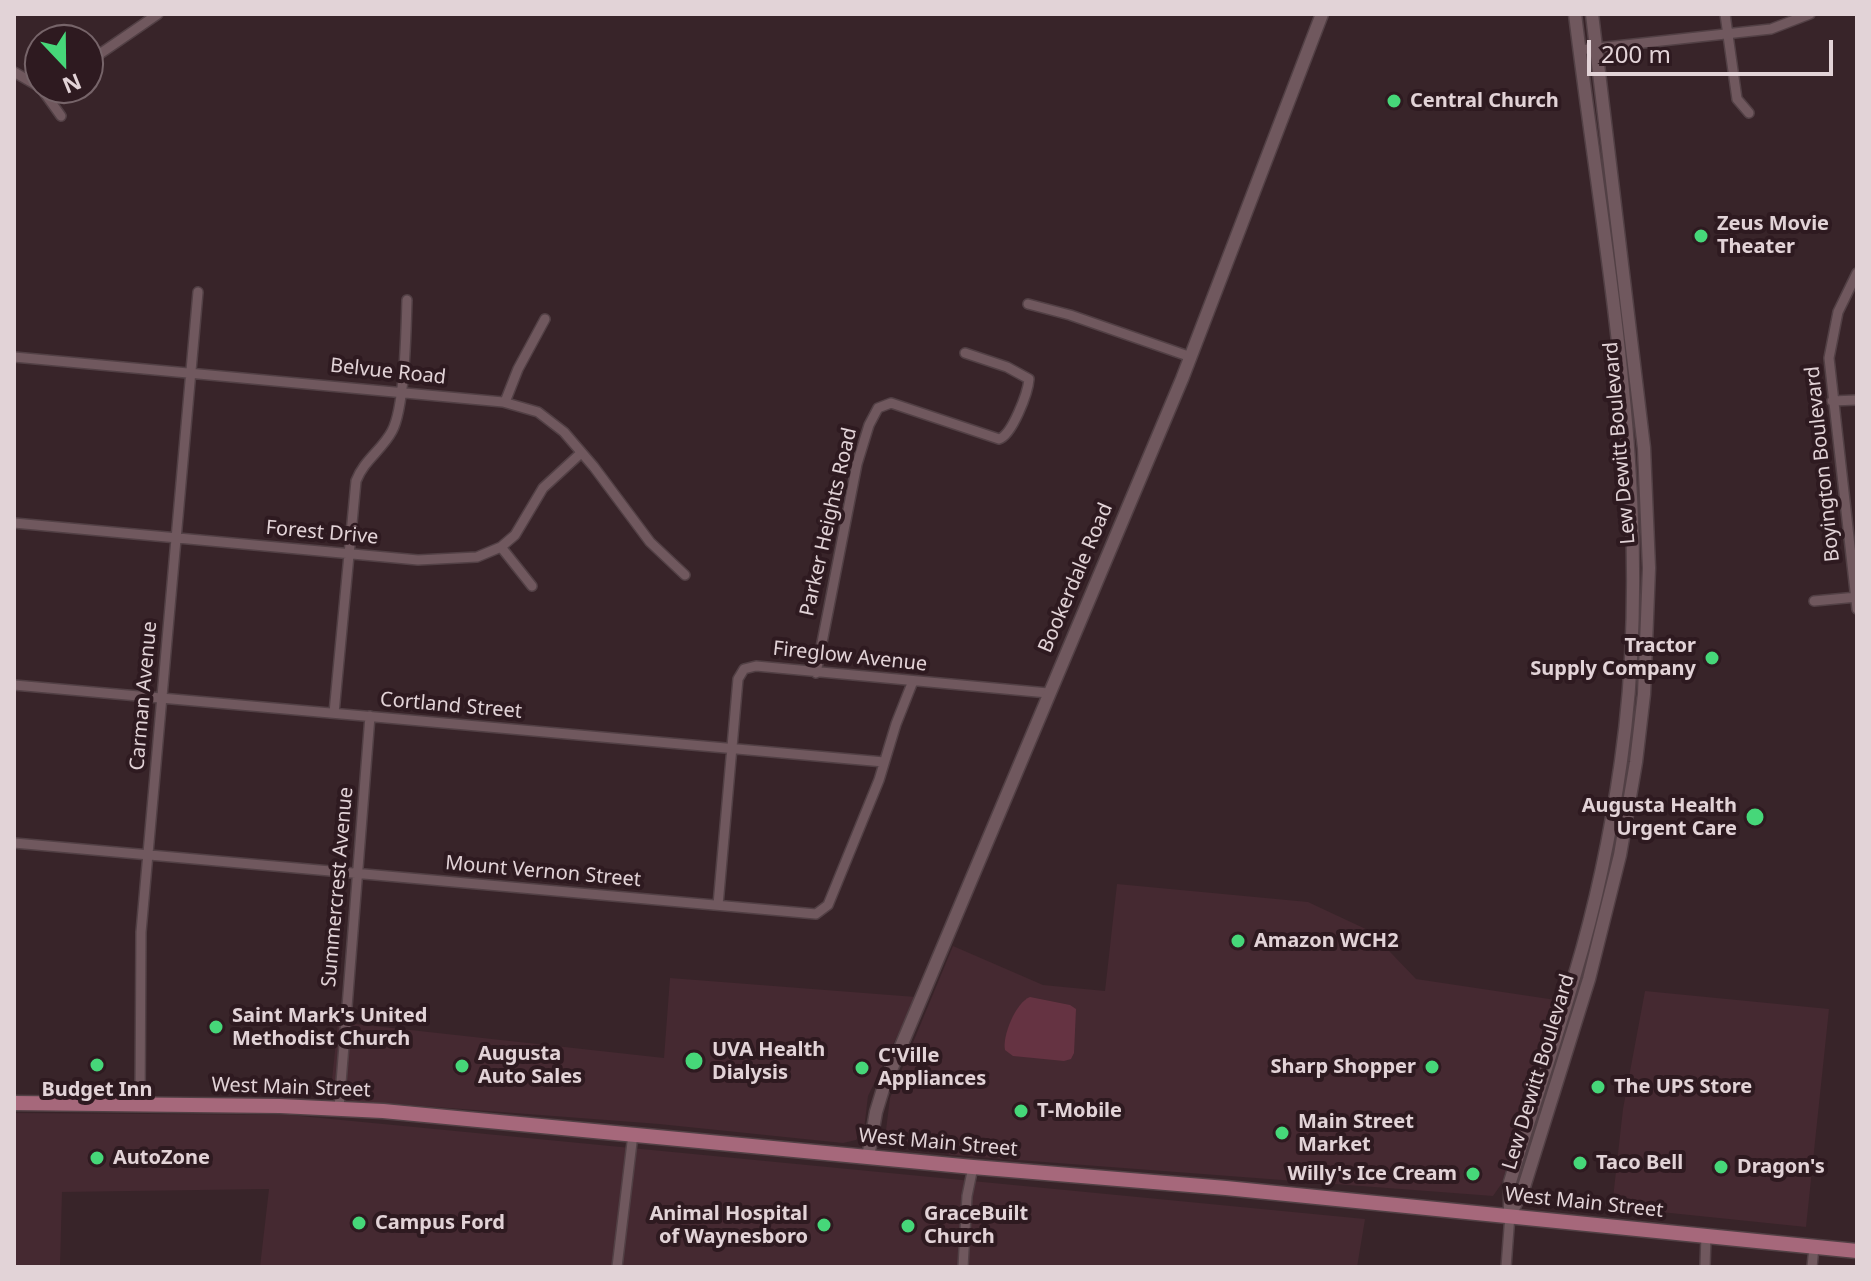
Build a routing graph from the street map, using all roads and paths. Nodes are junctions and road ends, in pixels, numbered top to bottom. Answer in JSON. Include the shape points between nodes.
{"nodes":[{"id":1,"x":158,"y":14,"type":"edge"},
{"id":2,"x":1322,"y":14,"type":"edge"},
{"id":3,"x":1575,"y":14,"type":"edge"},
{"id":4,"x":1592,"y":14,"type":"edge"},
{"id":5,"x":1725,"y":14,"type":"edge"},
{"id":6,"x":1810,"y":14,"type":"edge"},
{"id":7,"x":1727,"y":34,"type":"junction"},
{"id":8,"x":1596,"y":48,"type":"junction"},
{"id":9,"x":1579,"y":50,"type":"junction"},
{"id":10,"x":104,"y":51,"type":"edge"},
{"id":11,"x":54,"y":104,"type":"edge"},
{"id":12,"x":1749,"y":113,"type":"dead end"},
{"id":13,"x":61,"y":116,"type":"dead end"},
{"id":14,"x":1857,"y":273,"type":"edge"},
{"id":15,"x":198,"y":292,"type":"dead end"},
{"id":16,"x":407,"y":300,"type":"dead end"},
{"id":17,"x":1028,"y":304,"type":"dead end"},
{"id":18,"x":545,"y":319,"type":"dead end"},
{"id":19,"x":965,"y":353,"type":"dead end"},
{"id":20,"x":14,"y":357,"type":"edge"},
{"id":21,"x":1191,"y":357,"type":"junction"},
{"id":22,"x":191,"y":373,"type":"junction"},
{"id":23,"x":400,"y":391,"type":"junction"},
{"id":24,"x":1857,"y":400,"type":"edge"},
{"id":25,"x":1832,"y":401,"type":"junction"},
{"id":26,"x":505,"y":402,"type":"junction"},
{"id":27,"x":1644,"y":448,"type":"junction"},
{"id":28,"x":1630,"y":449,"type":"junction"},
{"id":29,"x":581,"y":453,"type":"junction"},
{"id":30,"x":14,"y":523,"type":"edge"},
{"id":31,"x":176,"y":537,"type":"junction"},
{"id":32,"x":501,"y":547,"type":"junction"},
{"id":33,"x":347,"y":553,"type":"junction"},
{"id":34,"x":685,"y":575,"type":"dead end"},
{"id":35,"x":532,"y":586,"type":"dead end"},
{"id":36,"x":1856,"y":597,"type":"edge"},
{"id":37,"x":1814,"y":601,"type":"dead end"},
{"id":38,"x":1857,"y":609,"type":"edge"},
{"id":39,"x":816,"y":673,"type":"junction"},
{"id":40,"x":913,"y":681,"type":"junction"},
{"id":41,"x":14,"y":685,"type":"edge"},
{"id":42,"x":1048,"y":693,"type":"junction"},
{"id":43,"x":163,"y":699,"type":"junction"},
{"id":44,"x":334,"y":713,"type":"junction"},
{"id":45,"x":370,"y":716,"type":"junction"},
{"id":46,"x":733,"y":749,"type":"junction"},
{"id":47,"x":884,"y":762,"type":"junction"},
{"id":48,"x":14,"y":843,"type":"edge"},
{"id":49,"x":148,"y":855,"type":"junction"},
{"id":50,"x":356,"y":873,"type":"junction"},
{"id":51,"x":718,"y":905,"type":"junction"},
{"id":52,"x":14,"y":1103,"type":"edge"},
{"id":53,"x":140,"y":1104,"type":"junction"},
{"id":54,"x":339,"y":1108,"type":"junction"},
{"id":55,"x":633,"y":1134,"type":"junction"},
{"id":56,"x":868,"y":1157,"type":"junction"},
{"id":57,"x":973,"y":1167,"type":"junction"},
{"id":58,"x":1510,"y":1215,"type":"junction"},
{"id":59,"x":1706,"y":1235,"type":"junction"},
{"id":60,"x":1814,"y":1247,"type":"junction"},
{"id":61,"x":1857,"y":1251,"type":"edge"},
{"id":62,"x":617,"y":1267,"type":"edge"},
{"id":63,"x":963,"y":1267,"type":"edge"},
{"id":64,"x":1506,"y":1267,"type":"edge"},
{"id":65,"x":1705,"y":1267,"type":"edge"},
{"id":66,"x":1812,"y":1267,"type":"edge"}],
"edges":[{"from":1,"to":10,"type":"street"},
{"from":2,"to":21,"type":"main road","name":"Bookerdale Road"},
{"from":3,"to":9,"type":"main road","name":"Lew Dewitt Boulevard"},
{"from":4,"to":8,"type":"main road","name":"Lew Dewitt Boulevard"},
{"from":5,"to":7,"type":"street"},
{"from":6,"to":7,"type":"street","via":[[1771,29]]},
{"from":7,"to":8,"type":"street"},
{"from":7,"to":12,"type":"street","via":[[1737,99]]},
{"from":8,"to":9,"type":"street"},
{"from":8,"to":27,"type":"main road","name":"Lew Dewitt Boulevard"},
{"from":9,"to":28,"type":"main road","name":"Lew Dewitt Boulevard"},
{"from":11,"to":13,"type":"street"},
{"from":14,"to":25,"type":"street","name":"Boyington Boulevard","via":[[1838,312],[1830,345]]},
{"from":15,"to":22,"type":"street","name":"Carman Avenue"},
{"from":16,"to":23,"type":"street"},
{"from":17,"to":21,"type":"street"},
{"from":18,"to":26,"type":"street"},
{"from":19,"to":39,"type":"street","name":"Parker Heights Road","via":[[1029,379],[1008,434],[999,439],[891,403],[878,408],[857,464]]},
{"from":20,"to":22,"type":"street","name":"Belvue Road"},
{"from":21,"to":42,"type":"main road","name":"Bookerdale Road"},
{"from":22,"to":23,"type":"street","name":"Belvue Road"},
{"from":22,"to":31,"type":"street","name":"Carman Avenue"},
{"from":23,"to":26,"type":"street","name":"Belvue Road"},
{"from":23,"to":33,"type":"street","via":[[392,432],[356,481]]},
{"from":24,"to":25,"type":"street"},
{"from":25,"to":36,"type":"street","name":"Boyington Boulevard"},
{"from":26,"to":29,"type":"street","name":"Belvue Road","via":[[538,412]]},
{"from":27,"to":28,"type":"street"},
{"from":27,"to":58,"type":"main road","name":"Lew Dewitt Boulevard","via":[[1649,568],[1644,694],[1620,855],[1589,979],[1524,1187]]},
{"from":28,"to":58,"type":"main road","name":"Lew Dewitt Boulevard","via":[[1635,568],[1621,760],[1606,852],[1576,973],[1510,1182]]},
{"from":29,"to":32,"type":"street","via":[[543,488],[515,535]]},
{"from":29,"to":34,"type":"street","name":"Belvue Road","via":[[650,542]]},
{"from":30,"to":31,"type":"street","name":"Forest Drive"},
{"from":31,"to":33,"type":"street","name":"Forest Drive"},
{"from":31,"to":43,"type":"street","name":"Carman Avenue"},
{"from":32,"to":33,"type":"street","name":"Forest Drive","via":[[460,559]]},
{"from":32,"to":35,"type":"street"},
{"from":33,"to":44,"type":"street"},
{"from":36,"to":37,"type":"street"},
{"from":36,"to":38,"type":"street","name":"Boyington Boulevard"},
{"from":39,"to":40,"type":"street","name":"Fireglow Avenue"},
{"from":39,"to":46,"type":"street","name":"Fireglow Avenue","via":[[744,669],[738,679]]},
{"from":40,"to":42,"type":"street","name":"Fireglow Avenue"},
{"from":40,"to":47,"type":"street","name":"Mount Vernon Street"},
{"from":41,"to":43,"type":"street","name":"Cortland Street"},
{"from":42,"to":56,"type":"main road","name":"Bookerdale Road","via":[[880,1097]]},
{"from":43,"to":44,"type":"street","name":"Cortland Street"},
{"from":43,"to":49,"type":"street","name":"Carman Avenue"},
{"from":44,"to":45,"type":"street","name":"Cortland Street"},
{"from":45,"to":46,"type":"street","name":"Cortland Street"},
{"from":45,"to":50,"type":"street","name":"Summercrest Avenue"},
{"from":46,"to":47,"type":"street","name":"Cortland Street"},
{"from":46,"to":51,"type":"street","name":"Fireglow Avenue"},
{"from":47,"to":51,"type":"street","name":"Mount Vernon Street","via":[[821,912]]},
{"from":48,"to":49,"type":"street","name":"Mount Vernon Street"},
{"from":49,"to":50,"type":"street","name":"Mount Vernon Street"},
{"from":49,"to":53,"type":"street","name":"Carman Avenue","via":[[139,997]]},
{"from":50,"to":51,"type":"street","name":"Mount Vernon Street"},
{"from":50,"to":54,"type":"street","name":"Summercrest Avenue"},
{"from":52,"to":53,"type":"main road","name":"West Main Street"},
{"from":53,"to":54,"type":"main road","name":"West Main Street"},
{"from":54,"to":55,"type":"main road","name":"West Main Street"},
{"from":55,"to":56,"type":"main road","name":"West Main Street"},
{"from":55,"to":62,"type":"street"},
{"from":56,"to":57,"type":"main road","name":"West Main Street"},
{"from":57,"to":58,"type":"main road","name":"West Main Street"},
{"from":57,"to":63,"type":"street"},
{"from":58,"to":59,"type":"main road","name":"West Main Street"},
{"from":58,"to":64,"type":"street"},
{"from":59,"to":60,"type":"main road","name":"West Main Street"},
{"from":59,"to":65,"type":"street"},
{"from":60,"to":61,"type":"main road","name":"West Main Street"},
{"from":60,"to":66,"type":"street"}]}
